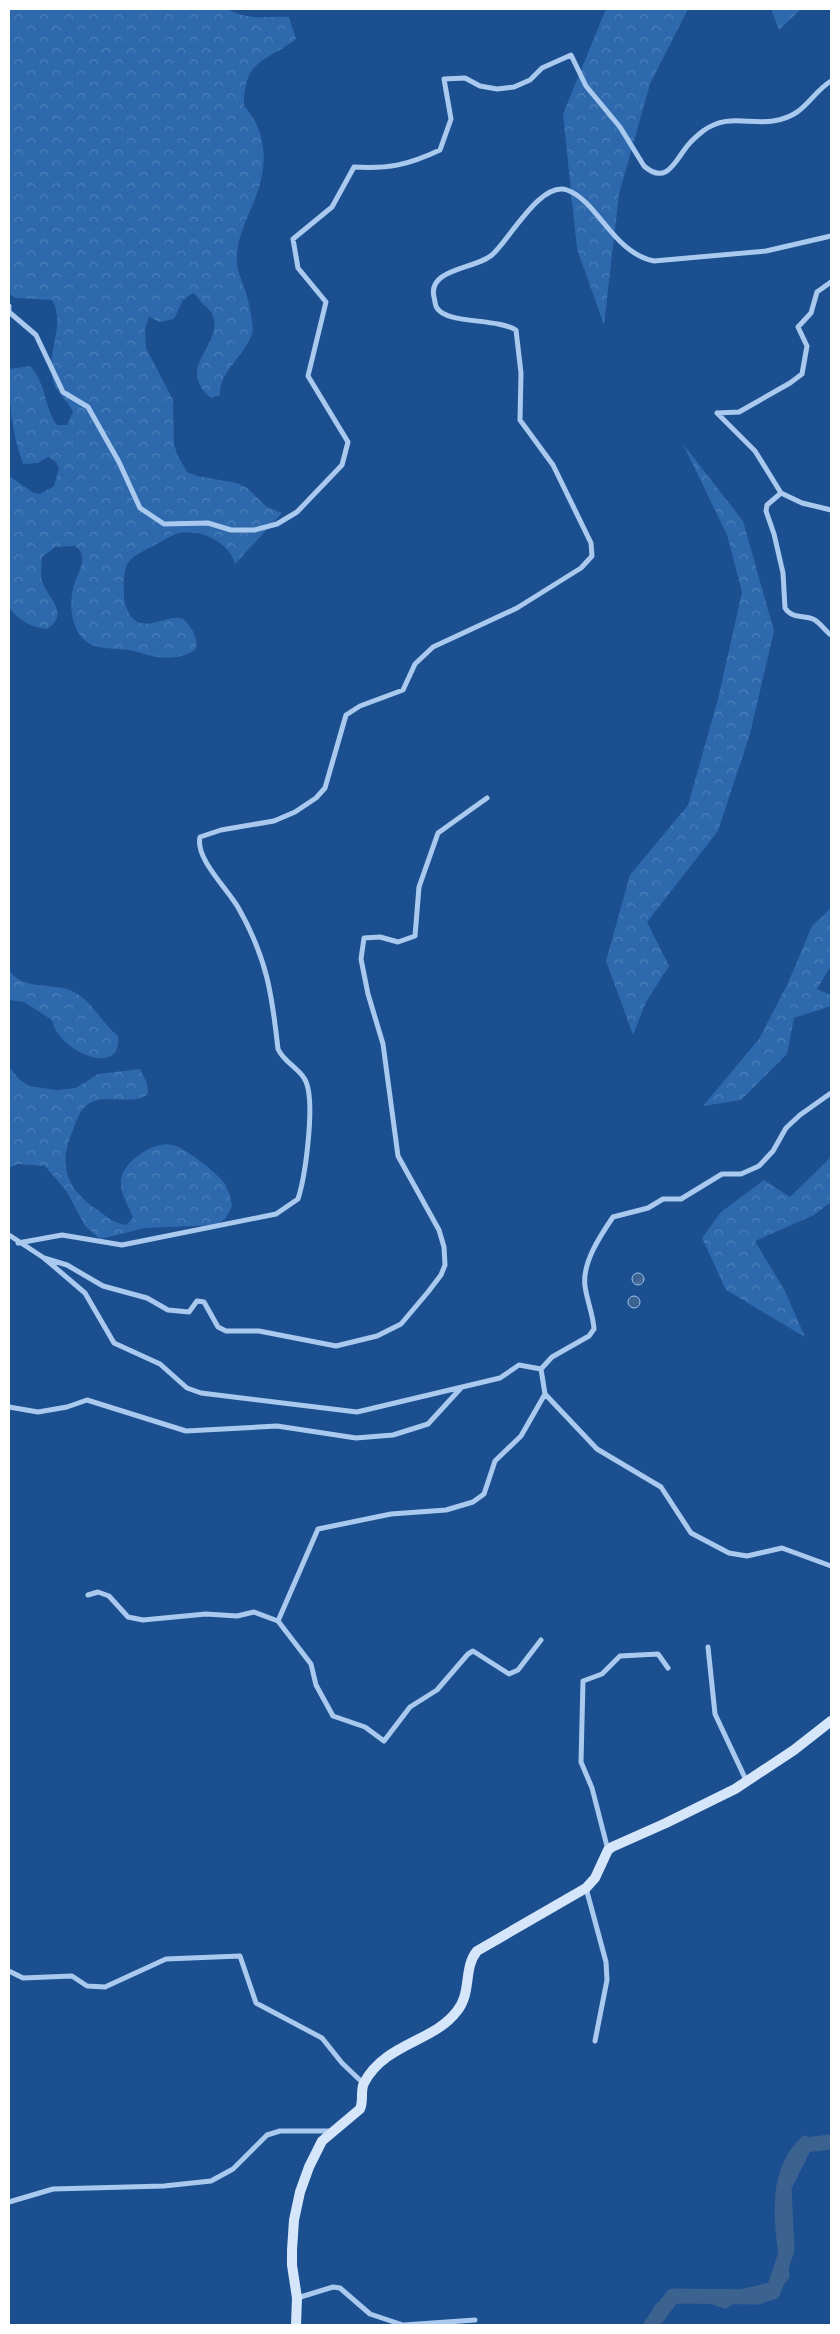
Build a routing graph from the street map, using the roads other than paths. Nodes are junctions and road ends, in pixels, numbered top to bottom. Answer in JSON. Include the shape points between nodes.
{"nodes":[{"id":1,"x":831,"y":81,"type":"edge"},
{"id":2,"x":831,"y":236,"type":"edge"},
{"id":3,"x":831,"y":282,"type":"edge"},
{"id":4,"x":9,"y":306,"type":"edge"},
{"id":5,"x":780,"y":492,"type":"junction"},
{"id":6,"x":831,"y":510,"type":"edge"},
{"id":7,"x":831,"y":635,"type":"edge"},
{"id":8,"x":488,"y":798,"type":"dead end"},
{"id":9,"x":831,"y":1093,"type":"edge"},
{"id":10,"x":9,"y":1236,"type":"edge"},
{"id":11,"x":18,"y":1242,"type":"junction"},
{"id":12,"x":44,"y":1258,"type":"junction"},
{"id":13,"x":541,"y":1369,"type":"junction"},
{"id":14,"x":462,"y":1388,"type":"junction"},
{"id":15,"x":545,"y":1394,"type":"junction"},
{"id":16,"x":9,"y":1407,"type":"edge"},
{"id":17,"x":831,"y":1566,"type":"edge"},
{"id":18,"x":88,"y":1596,"type":"dead end"},
{"id":19,"x":278,"y":1621,"type":"junction"},
{"id":20,"x":542,"y":1640,"type":"dead end"},
{"id":21,"x":708,"y":1647,"type":"dead end"},
{"id":22,"x":668,"y":1668,"type":"dead end"},
{"id":23,"x":831,"y":1721,"type":"edge"},
{"id":24,"x":746,"y":1780,"type":"junction"},
{"id":25,"x":608,"y":1850,"type":"junction"},
{"id":26,"x":586,"y":1888,"type":"junction"},
{"id":27,"x":9,"y":1971,"type":"edge"},
{"id":28,"x":595,"y":2041,"type":"dead end"},
{"id":29,"x":364,"y":2084,"type":"junction"},
{"id":30,"x":332,"y":2131,"type":"junction"},
{"id":31,"x":9,"y":2202,"type":"edge"},
{"id":32,"x":297,"y":2298,"type":"junction"},
{"id":33,"x":475,"y":2320,"type":"dead end"},
{"id":34,"x":296,"y":2325,"type":"edge"},
{"id":35,"x":403,"y":2325,"type":"edge"}],
"edges":[{"from":1,"to":4,"type":"street","via":[[802,110],[773,121],[725,122],[705,130],[688,144],[673,167],[661,173],[644,166],[620,126],[586,86],[572,55],[542,68],[530,80],[514,87],[497,90],[465,78],[444,80],[451,119],[440,150],[384,169],[354,167],[332,207],[294,239],[298,268],[326,302],[308,376],[348,442],[342,465],[297,512],[277,524],[254,530],[231,530],[208,523],[164,524],[140,508],[88,407],[63,392],[36,335],[10,312]]},
{"from":2,"to":11,"type":"street","via":[[766,251],[654,261],[644,259],[611,234],[581,199],[567,190],[554,189],[540,197],[491,256],[446,274],[436,283],[433,293],[436,308],[445,316],[516,330],[521,373],[520,420],[553,465],[591,543],[592,556],[581,568],[517,608],[433,647],[415,664],[403,690],[360,706],[346,715],[324,788],[316,798],[274,821],[200,837],[200,851],[239,909],[264,962],[272,990],[278,1050],[305,1078],[311,1094],[298,1199],[276,1214],[122,1245],[62,1235]]},
{"from":3,"to":5,"type":"street","via":[[816,292],[811,313],[798,327],[807,346],[802,374],[739,412],[717,413],[756,451]]},
{"from":5,"to":6,"type":"street"},
{"from":5,"to":7,"type":"street","via":[[767,506],[766,512],[783,573],[785,608],[794,616],[817,621]]},
{"from":8,"to":12,"type":"street","via":[[438,833],[419,887],[415,936],[398,942],[380,937],[364,938],[361,959],[385,1052],[398,1156],[440,1230],[444,1247],[445,1265],[441,1274],[401,1324],[377,1336],[336,1346],[259,1331],[226,1331],[218,1327],[204,1302],[197,1301],[189,1312],[168,1310],[147,1298],[103,1286],[67,1265]]},
{"from":9,"to":13,"type":"street","via":[[786,1128],[773,1151],[759,1166],[741,1174],[722,1174],[681,1199],[663,1199],[648,1208],[613,1217],[587,1268],[585,1284],[594,1329],[589,1336],[552,1357]]},
{"from":10,"to":11,"type":"street"},
{"from":11,"to":12,"type":"street"},
{"from":12,"to":14,"type":"street","via":[[85,1293],[114,1342],[160,1364],[187,1388],[201,1393],[357,1412]]},
{"from":13,"to":14,"type":"street","via":[[518,1366],[500,1378]]},
{"from":13,"to":15,"type":"street"},
{"from":14,"to":16,"type":"street","via":[[428,1424],[393,1435],[356,1438],[277,1426],[186,1431],[87,1400],[38,1412]]},
{"from":15,"to":17,"type":"street","via":[[598,1449],[661,1487],[691,1533],[729,1553],[747,1556],[782,1548]]},
{"from":15,"to":19,"type":"street","via":[[521,1436],[495,1461],[484,1494],[473,1502],[446,1510],[391,1514],[318,1529]]},
{"from":18,"to":19,"type":"street","via":[[98,1592],[109,1596],[128,1617],[143,1620],[206,1614],[237,1616],[254,1612]]},
{"from":19,"to":20,"type":"street","via":[[312,1664],[316,1685],[333,1716],[365,1727],[384,1741],[410,1707],[437,1690],[473,1651],[509,1674],[518,1670]]},
{"from":21,"to":24,"type":"street","via":[[716,1714]]},
{"from":22,"to":25,"type":"street","via":[[658,1654],[620,1656],[602,1674],[583,1681],[581,1762],[592,1788]]},
{"from":23,"to":24,"type":"street","via":[[794,1750]]},
{"from":24,"to":25,"type":"street","via":[[721,1796]]},
{"from":25,"to":26,"type":"street","via":[[595,1878]]},
{"from":26,"to":28,"type":"street","via":[[606,1962],[607,1980]]},
{"from":26,"to":29,"type":"street","via":[[477,1951],[469,1963],[468,1988],[458,2011],[447,2022],[390,2054]]},
{"from":27,"to":29,"type":"street","via":[[24,1978],[72,1976],[87,1986],[105,1987],[166,1959],[240,1956],[256,2003],[322,2038]]},
{"from":29,"to":30,"type":"street","via":[[360,2109]]},
{"from":30,"to":31,"type":"street","via":[[280,2131],[267,2135],[233,2169],[211,2181],[164,2186],[53,2189]]},
{"from":30,"to":32,"type":"street","via":[[322,2141],[309,2167],[294,2220],[292,2265]]},
{"from":32,"to":34,"type":"street"},
{"from":32,"to":35,"type":"street","via":[[333,2287],[340,2288],[370,2314]]},
{"from":33,"to":35,"type":"street"}]}
